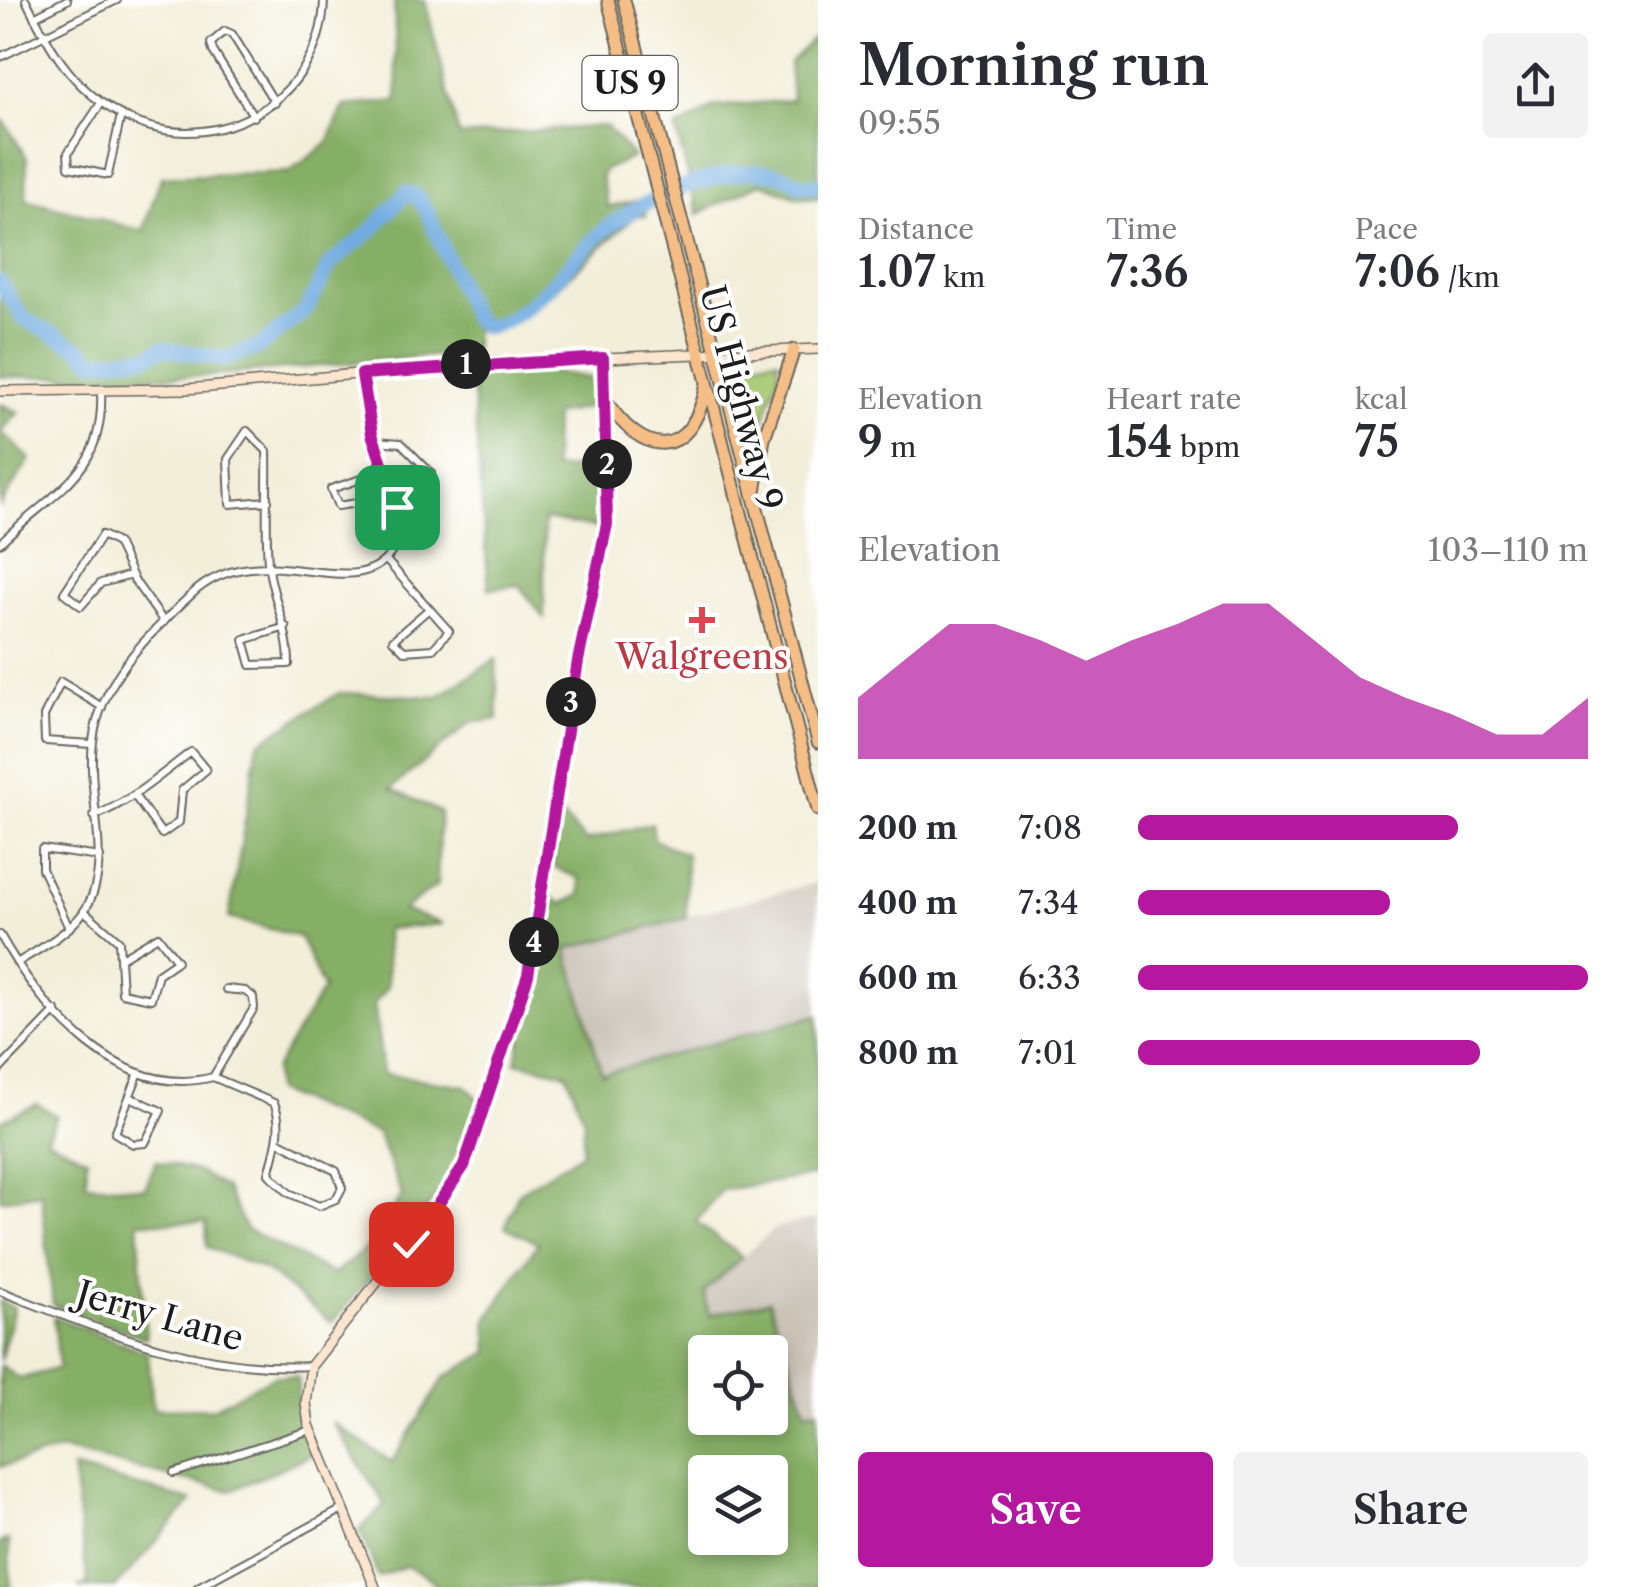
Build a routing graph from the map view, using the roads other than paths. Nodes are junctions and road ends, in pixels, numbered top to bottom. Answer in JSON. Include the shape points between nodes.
{"nodes":[{"id":1,"x":26,"y":0,"type":"edge"},
{"id":2,"x":67,"y":0,"type":"edge"},
{"id":3,"x":117,"y":0,"type":"edge"},
{"id":4,"x":324,"y":0,"type":"edge"},
{"id":5,"x":608,"y":0,"type":"edge"},
{"id":6,"x":624,"y":0,"type":"edge"},
{"id":7,"x":34,"y":17,"type":"junction"},
{"id":8,"x":43,"y":38,"type":"junction"},
{"id":9,"x":0,"y":57,"type":"edge"},
{"id":10,"x":101,"y":103,"type":"junction"},
{"id":11,"x":274,"y":103,"type":"junction"},
{"id":12,"x":121,"y":116,"type":"junction"},
{"id":13,"x":254,"y":116,"type":"junction"},
{"id":14,"x":818,"y":349,"type":"edge"},
{"id":15,"x":794,"y":350,"type":"junction"},
{"id":16,"x":715,"y":353,"type":"junction"},
{"id":17,"x":700,"y":354,"type":"junction"},
{"id":18,"x":603,"y":358,"type":"junction"},
{"id":19,"x":362,"y":374,"type":"junction"},
{"id":20,"x":708,"y":380,"type":"junction"},
{"id":21,"x":0,"y":391,"type":"edge"},
{"id":22,"x":101,"y":391,"type":"junction"},
{"id":23,"x":604,"y":398,"type":"junction"},
{"id":24,"x":374,"y":441,"type":"junction"},
{"id":25,"x":385,"y":470,"type":"junction"},
{"id":26,"x":362,"y":478,"type":"junction"},
{"id":27,"x":268,"y":501,"type":"junction"},
{"id":28,"x":754,"y":502,"type":"junction"},
{"id":29,"x":397,"y":507,"type":"junction"},
{"id":30,"x":0,"y":543,"type":"edge"},
{"id":31,"x":386,"y":560,"type":"junction"},
{"id":32,"x":268,"y":565,"type":"junction"},
{"id":33,"x":132,"y":575,"type":"junction"},
{"id":34,"x":429,"y":608,"type":"junction"},
{"id":35,"x":164,"y":622,"type":"junction"},
{"id":36,"x":286,"y":627,"type":"junction"},
{"id":37,"x":102,"y":707,"type":"junction"},
{"id":38,"x":818,"y":742,"type":"edge"},
{"id":39,"x":92,"y":744,"type":"junction"},
{"id":40,"x":134,"y":795,"type":"junction"},
{"id":41,"x":818,"y":810,"type":"edge"},
{"id":42,"x":94,"y":816,"type":"junction"},
{"id":43,"x":100,"y":858,"type":"junction"},
{"id":44,"x":84,"y":911,"type":"junction"},
{"id":45,"x":69,"y":928,"type":"junction"},
{"id":46,"x":0,"y":934,"type":"edge"},
{"id":47,"x":123,"y":957,"type":"junction"},
{"id":48,"x":18,"y":964,"type":"junction"},
{"id":49,"x":226,"y":989,"type":"dead end"},
{"id":50,"x":56,"y":1011,"type":"junction"},
{"id":51,"x":0,"y":1070,"type":"edge"},
{"id":52,"x":138,"y":1075,"type":"junction"},
{"id":53,"x":213,"y":1077,"type":"junction"},
{"id":54,"x":132,"y":1098,"type":"junction"},
{"id":55,"x":278,"y":1141,"type":"junction"},
{"id":56,"x":0,"y":1292,"type":"edge"},
{"id":57,"x":311,"y":1366,"type":"junction"},
{"id":58,"x":311,"y":1430,"type":"junction"},
{"id":59,"x":174,"y":1474,"type":"dead end"},
{"id":60,"x":341,"y":1510,"type":"junction"},
{"id":61,"x":198,"y":1587,"type":"edge"},
{"id":62,"x":375,"y":1587,"type":"edge"}],
"edges":[{"from":1,"to":7,"type":"street"},
{"from":2,"to":7,"type":"street"},
{"from":3,"to":8,"type":"street"},
{"from":4,"to":11,"type":"street","via":[[309,62]]},
{"from":5,"to":17,"type":"highway","name":"US Highway 9","number":"US 9"},
{"from":6,"to":16,"type":"highway","name":"US Highway 9","number":"US 9"},
{"from":7,"to":8,"type":"street"},
{"from":8,"to":9,"type":"street"},
{"from":8,"to":10,"type":"street","via":[[68,74]]},
{"from":10,"to":12,"type":"street"},
{"from":10,"to":12,"type":"street","via":[[68,153],[69,166],[108,174]]},
{"from":11,"to":13,"type":"street"},
{"from":11,"to":13,"type":"street","via":[[232,34],[216,35],[213,51]]},
{"from":12,"to":13,"type":"street","via":[[191,131]]},
{"from":14,"to":15,"type":"street"},
{"from":15,"to":16,"type":"street"},
{"from":15,"to":28,"type":"highway","via":[[764,438]]},
{"from":16,"to":17,"type":"street"},
{"from":16,"to":28,"type":"highway","name":"US Highway 9","number":"US 9"},
{"from":17,"to":18,"type":"street"},
{"from":17,"to":20,"type":"highway","name":"US Highway 9","number":"US 9"},
{"from":18,"to":19,"type":"street"},
{"from":18,"to":23,"type":"street"},
{"from":19,"to":22,"type":"street"},
{"from":19,"to":24,"type":"street"},
{"from":20,"to":23,"type":"highway","via":[[693,426],[664,442],[628,432]]},
{"from":20,"to":41,"type":"highway","name":"US Highway 9","number":"US 9"},
{"from":21,"to":22,"type":"street"},
{"from":22,"to":30,"type":"street","via":[[101,429],[90,458]]},
{"from":23,"to":57,"type":"street","via":[[607,524],[518,1014],[454,1184]]},
{"from":24,"to":25,"type":"street"},
{"from":24,"to":29,"type":"street","via":[[400,442],[431,473]]},
{"from":25,"to":26,"type":"street"},
{"from":25,"to":29,"type":"street"},
{"from":26,"to":26,"type":"street","via":[[331,489],[338,506],[369,501]]},
{"from":27,"to":27,"type":"street","via":[[267,451],[247,432],[228,459],[230,504]]},
{"from":27,"to":32,"type":"street"},
{"from":28,"to":38,"type":"highway","name":"US Highway 9","number":"US 9"},
{"from":29,"to":31,"type":"street","via":[[400,532]]},
{"from":31,"to":32,"type":"street","via":[[351,575]]},
{"from":31,"to":34,"type":"street"},
{"from":32,"to":35,"type":"street","via":[[213,578]]},
{"from":32,"to":36,"type":"street"},
{"from":33,"to":33,"type":"street","via":[[118,544],[102,535],[64,593],[81,606],[101,583]]},
{"from":33,"to":35,"type":"street"},
{"from":34,"to":34,"type":"street","via":[[449,632],[434,649],[404,652],[393,640]]},
{"from":35,"to":37,"type":"street","via":[[126,662]]},
{"from":36,"to":36,"type":"street","via":[[289,664],[251,666],[244,640]]},
{"from":37,"to":39,"type":"street"},
{"from":37,"to":39,"type":"street","via":[[61,682],[44,716],[45,741]]},
{"from":39,"to":42,"type":"street"},
{"from":40,"to":40,"type":"street","via":[[162,834],[179,822],[182,790],[206,770],[191,752]]},
{"from":40,"to":42,"type":"street"},
{"from":42,"to":43,"type":"street"},
{"from":43,"to":44,"type":"street"},
{"from":43,"to":45,"type":"street","via":[[42,849],[42,869]]},
{"from":44,"to":45,"type":"street"},
{"from":44,"to":47,"type":"street","via":[[119,941]]},
{"from":45,"to":48,"type":"street"},
{"from":46,"to":48,"type":"street"},
{"from":47,"to":47,"type":"street","via":[[122,994],[152,999],[158,974],[177,961],[158,936]]},
{"from":48,"to":50,"type":"street"},
{"from":49,"to":53,"type":"street","via":[[254,997],[254,1008]]},
{"from":50,"to":51,"type":"street"},
{"from":50,"to":52,"type":"street"},
{"from":52,"to":53,"type":"street","via":[[170,1083]]},
{"from":52,"to":54,"type":"street"},
{"from":53,"to":55,"type":"street","via":[[274,1103]]},
{"from":54,"to":54,"type":"street","via":[[115,1132],[132,1144],[145,1143],[161,1110]]},
{"from":55,"to":55,"type":"street","via":[[269,1174],[274,1183],[318,1206],[336,1200],[342,1188],[336,1171]]},
{"from":56,"to":57,"type":"street","name":"Jerry Lane","via":[[219,1364]]},
{"from":57,"to":58,"type":"street"},
{"from":58,"to":59,"type":"street"},
{"from":58,"to":60,"type":"street"},
{"from":60,"to":61,"type":"street"},
{"from":60,"to":62,"type":"street"}]}
